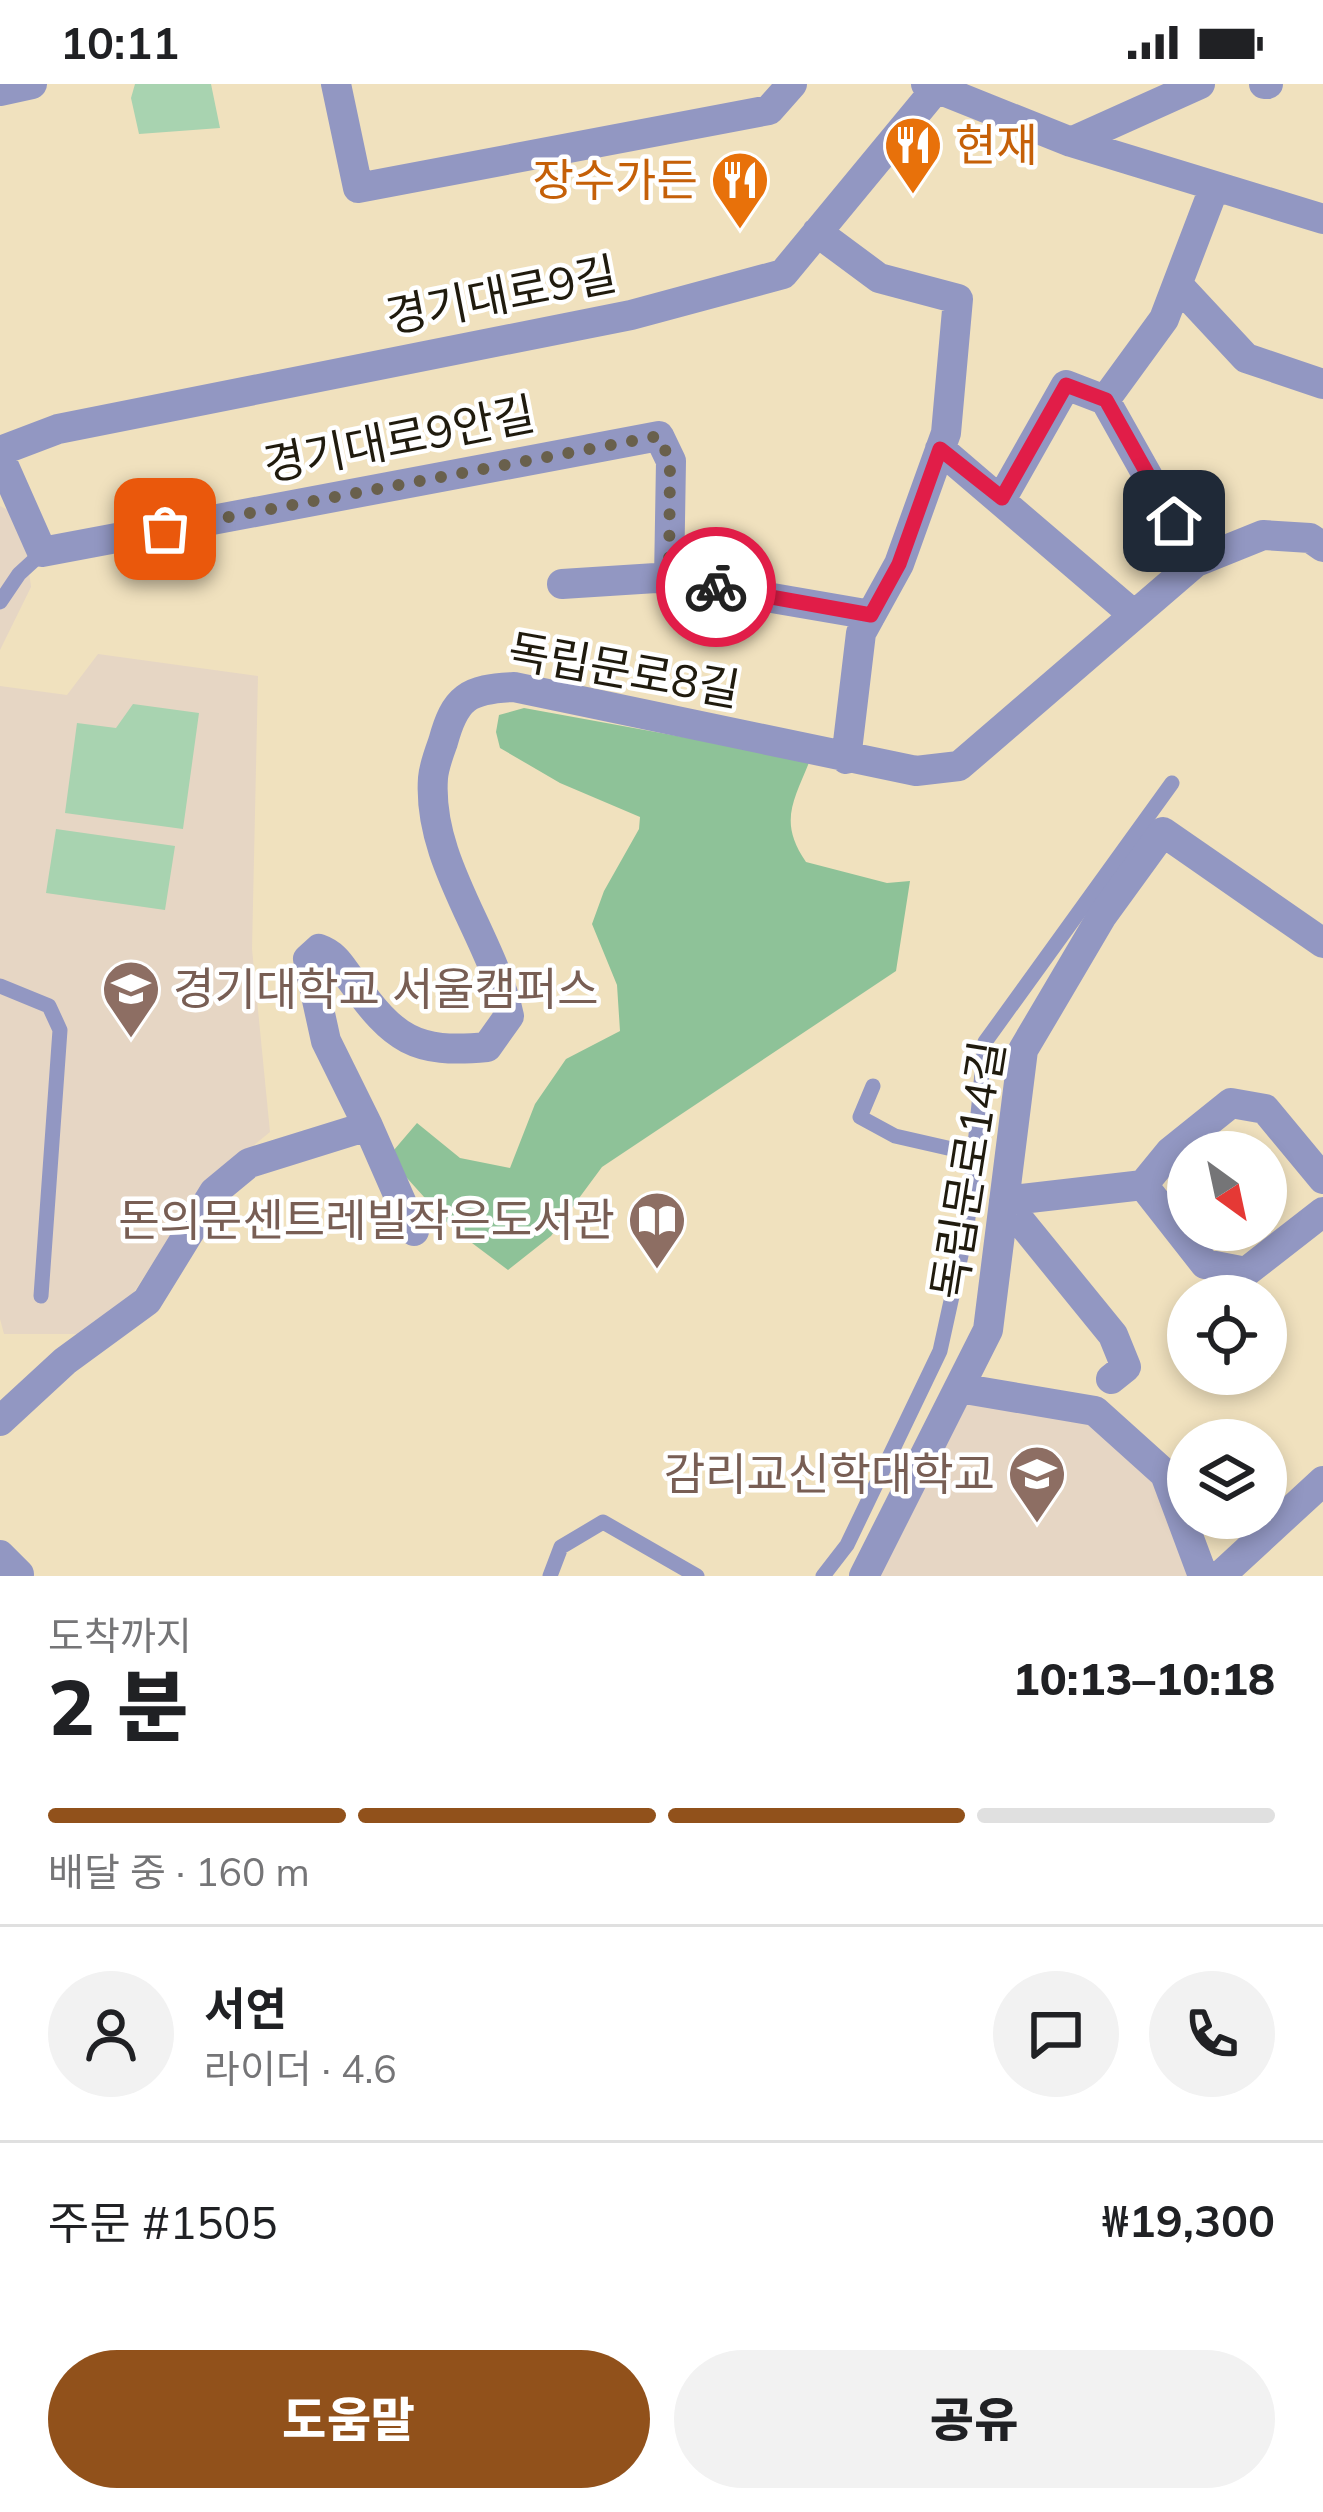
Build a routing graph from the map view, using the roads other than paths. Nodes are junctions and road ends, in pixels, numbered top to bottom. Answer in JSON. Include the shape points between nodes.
{"nodes":[{"id":1,"x":32,"y":84,"type":"edge"},
{"id":2,"x":336,"y":84,"type":"edge"},
{"id":3,"x":793,"y":84,"type":"edge"},
{"id":4,"x":1200,"y":84,"type":"edge"},
{"id":5,"x":936,"y":85,"type":"edge"},
{"id":6,"x":0,"y":91,"type":"edge"},
{"id":7,"x":1071,"y":142,"type":"junction"},
{"id":8,"x":1214,"y":188,"type":"junction"},
{"id":9,"x":1323,"y":219,"type":"edge"},
{"id":10,"x":817,"y":232,"type":"junction"},
{"id":11,"x":1178,"y":285,"type":"junction"},
{"id":12,"x":1323,"y":384,"type":"edge"},
{"id":13,"x":1106,"y":400,"type":"junction"},
{"id":14,"x":940,"y":449,"type":"junction"},
{"id":15,"x":0,"y":454,"type":"edge"},
{"id":16,"x":1002,"y":498,"type":"junction"},
{"id":17,"x":1323,"y":547,"type":"edge"},
{"id":18,"x":44,"y":552,"type":"junction"},
{"id":19,"x":1196,"y":562,"type":"junction"},
{"id":20,"x":669,"y":580,"type":"junction"},
{"id":21,"x":562,"y":584,"type":"dead end"},
{"id":22,"x":0,"y":602,"type":"edge"},
{"id":23,"x":871,"y":615,"type":"junction"},
{"id":24,"x":1134,"y":615,"type":"junction"},
{"id":25,"x":846,"y":759,"type":"junction"},
{"id":26,"x":1172,"y":783,"type":"dead end"},
{"id":27,"x":1323,"y":943,"type":"edge"},
{"id":28,"x":0,"y":986,"type":"edge"},
{"id":29,"x":873,"y":1086,"type":"dead end"},
{"id":30,"x":368,"y":1126,"type":"junction"},
{"id":31,"x":974,"y":1154,"type":"junction"},
{"id":32,"x":1323,"y":1179,"type":"edge"},
{"id":33,"x":1143,"y":1185,"type":"junction"},
{"id":34,"x":1004,"y":1201,"type":"junction"},
{"id":35,"x":1323,"y":1212,"type":"edge"},
{"id":36,"x":414,"y":1232,"type":"dead end"},
{"id":37,"x":41,"y":1296,"type":"dead end"},
{"id":38,"x":1111,"y":1379,"type":"dead end"},
{"id":39,"x":959,"y":1388,"type":"junction"},
{"id":40,"x":0,"y":1421,"type":"edge"},
{"id":41,"x":1323,"y":1481,"type":"edge"},
{"id":42,"x":550,"y":1576,"type":"edge"},
{"id":43,"x":697,"y":1576,"type":"edge"},
{"id":44,"x":824,"y":1576,"type":"edge"},
{"id":45,"x":864,"y":1576,"type":"edge"},
{"id":46,"x":1203,"y":1576,"type":"edge"},
{"id":47,"x":1220,"y":1576,"type":"edge"}],
"edges":[{"from":1,"to":6,"type":"street"},
{"from":2,"to":3,"type":"street","via":[[358,188],[769,110]]},
{"from":4,"to":7,"type":"street"},
{"from":5,"to":7,"type":"street"},
{"from":5,"to":10,"type":"street","name":"경기대로9길"},
{"from":7,"to":8,"type":"street"},
{"from":8,"to":9,"type":"street"},
{"from":8,"to":11,"type":"street"},
{"from":10,"to":14,"type":"street","via":[[879,278],[958,299]]},
{"from":10,"to":15,"type":"street","name":"경기대로9길","via":[[783,274],[631,315],[58,429]]},
{"from":11,"to":12,"type":"street","via":[[1246,358]]},
{"from":11,"to":13,"type":"street","via":[[1164,319]]},
{"from":13,"to":16,"type":"street","via":[[1066,385]]},
{"from":13,"to":19,"type":"street"},
{"from":14,"to":16,"type":"street"},
{"from":14,"to":23,"type":"street","via":[[899,564]]},
{"from":15,"to":18,"type":"street"},
{"from":16,"to":24,"type":"street"},
{"from":17,"to":19,"type":"street","name":"독립문로8길","via":[[1310,538],[1263,535]]},
{"from":18,"to":20,"type":"street","name":"경기대로9안길","via":[[659,436],[670,461]]},
{"from":18,"to":22,"type":"lane"},
{"from":19,"to":24,"type":"street","name":"독립문로8길"},
{"from":20,"to":21,"type":"street"},
{"from":20,"to":23,"type":"street"},
{"from":23,"to":25,"type":"street","via":[[861,633]]},
{"from":24,"to":25,"type":"street","name":"독립문로8길","via":[[959,766],[916,771]]},
{"from":25,"to":30,"type":"street","name":"독립문로8길","via":[[514,687],[478,689],[451,712],[433,778],[440,839],[509,1016],[487,1047],[444,1051],[408,1042],[380,1020],[333,954],[319,949],[308,959],[326,1041]]},
{"from":26,"to":31,"type":"lane","via":[[985,1042]]},
{"from":27,"to":34,"type":"street","name":"독립문로14길","via":[[1163,832],[1023,1050]]},
{"from":28,"to":37,"type":"lane","via":[[49,1006],[60,1030]]},
{"from":29,"to":31,"type":"lane","via":[[860,1117],[895,1136]]},
{"from":30,"to":36,"type":"street"},
{"from":30,"to":40,"type":"street","via":[[249,1162],[214,1192],[147,1300]]},
{"from":31,"to":44,"type":"lane","via":[[940,1352],[847,1545]]},
{"from":32,"to":33,"type":"street","via":[[1265,1108],[1231,1103]]},
{"from":33,"to":34,"type":"street"},
{"from":33,"to":35,"type":"street","via":[[1205,1264],[1246,1272]]},
{"from":34,"to":38,"type":"street","via":[[1113,1335],[1126,1367]]},
{"from":34,"to":39,"type":"street","name":"독립문로14길","via":[[988,1330]]},
{"from":39,"to":45,"type":"street","name":"독립문로14길"},
{"from":39,"to":46,"type":"street","via":[[1095,1411],[1165,1474]]},
{"from":41,"to":47,"type":"street"},
{"from":42,"to":43,"type":"lane","via":[[561,1547],[603,1522]]}]}
